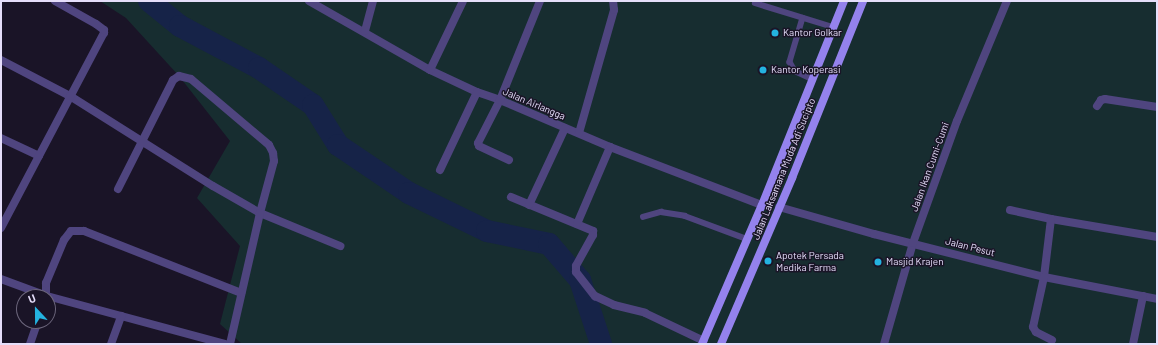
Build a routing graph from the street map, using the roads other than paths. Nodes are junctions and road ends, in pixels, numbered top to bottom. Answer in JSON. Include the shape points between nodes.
{"nodes":[{"id":1,"x":55,"y":1,"type":"edge"},
{"id":2,"x":309,"y":1,"type":"edge"},
{"id":3,"x":373,"y":1,"type":"edge"},
{"id":4,"x":463,"y":1,"type":"edge"},
{"id":5,"x":540,"y":1,"type":"edge"},
{"id":6,"x":613,"y":1,"type":"edge"},
{"id":7,"x":844,"y":1,"type":"edge"},
{"id":8,"x":863,"y":1,"type":"edge"},
{"id":9,"x":1007,"y":1,"type":"edge"},
{"id":10,"x":755,"y":3,"type":"dead end"},
{"id":11,"x":803,"y":18,"type":"junction"},
{"id":12,"x":833,"y":27,"type":"junction"},
{"id":13,"x":365,"y":32,"type":"junction"},
{"id":14,"x":1,"y":60,"type":"edge"},
{"id":15,"x":430,"y":70,"type":"junction"},
{"id":16,"x":812,"y":80,"type":"junction"},
{"id":17,"x":477,"y":92,"type":"junction"},
{"id":18,"x":70,"y":96,"type":"junction"},
{"id":19,"x":500,"y":100,"type":"junction"},
{"id":20,"x":1097,"y":106,"type":"dead end"},
{"id":21,"x":1157,"y":107,"type":"edge"},
{"id":22,"x":565,"y":128,"type":"junction"},
{"id":23,"x":579,"y":133,"type":"junction"},
{"id":24,"x":1,"y":138,"type":"edge"},
{"id":25,"x":142,"y":141,"type":"junction"},
{"id":26,"x":610,"y":147,"type":"junction"},
{"id":27,"x":39,"y":156,"type":"junction"},
{"id":28,"x":509,"y":160,"type":"dead end"},
{"id":29,"x":440,"y":170,"type":"dead end"},
{"id":30,"x":118,"y":189,"type":"dead end"},
{"id":31,"x":511,"y":197,"type":"dead end"},
{"id":32,"x":529,"y":204,"type":"junction"},
{"id":33,"x":762,"y":205,"type":"junction"},
{"id":34,"x":779,"y":207,"type":"junction"},
{"id":35,"x":1010,"y":210,"type":"dead end"},
{"id":36,"x":260,"y":213,"type":"junction"},
{"id":37,"x":643,"y":217,"type":"dead end"},
{"id":38,"x":1051,"y":219,"type":"junction"},
{"id":39,"x":577,"y":224,"type":"junction"},
{"id":40,"x":1,"y":228,"type":"edge"},
{"id":41,"x":1157,"y":237,"type":"edge"},
{"id":42,"x":747,"y":240,"type":"junction"},
{"id":43,"x":913,"y":243,"type":"junction"},
{"id":44,"x":340,"y":246,"type":"dead end"},
{"id":45,"x":1044,"y":277,"type":"junction"},
{"id":46,"x":1,"y":279,"type":"edge"},
{"id":47,"x":28,"y":289,"type":"edge"},
{"id":48,"x":46,"y":289,"type":"edge"},
{"id":49,"x":241,"y":293,"type":"junction"},
{"id":50,"x":1143,"y":296,"type":"junction"},
{"id":51,"x":56,"y":298,"type":"edge"},
{"id":52,"x":1157,"y":299,"type":"edge"},
{"id":53,"x":121,"y":316,"type":"junction"},
{"id":54,"x":35,"y":329,"type":"edge"},
{"id":55,"x":1052,"y":340,"type":"dead end"},
{"id":56,"x":703,"y":342,"type":"edge"},
{"id":57,"x":30,"y":344,"type":"edge"},
{"id":58,"x":111,"y":344,"type":"edge"},
{"id":59,"x":225,"y":344,"type":"edge"},
{"id":60,"x":230,"y":344,"type":"edge"},
{"id":61,"x":721,"y":344,"type":"edge"},
{"id":62,"x":884,"y":344,"type":"edge"},
{"id":63,"x":1133,"y":344,"type":"edge"}],
"edges":[{"from":1,"to":18,"type":"street","via":[[104,30],[103,37]]},
{"from":2,"to":13,"type":"street","name":"Jalan Airlangga"},
{"from":3,"to":13,"type":"street"},
{"from":4,"to":15,"type":"street"},
{"from":5,"to":19,"type":"street"},
{"from":6,"to":23,"type":"street","via":[[614,10]]},
{"from":7,"to":12,"type":"main road","name":"Jalan Laksamana Muda Adi Sucipto"},
{"from":8,"to":34,"type":"main road","name":"Jalan Laksamana Muda Adi Sucipto"},
{"from":9,"to":43,"type":"street","name":"Jalan Ikan Cumi-Cumi","via":[[957,121]]},
{"from":10,"to":11,"type":"lane"},
{"from":11,"to":12,"type":"lane"},
{"from":11,"to":16,"type":"lane","via":[[790,62],[795,70]]},
{"from":12,"to":16,"type":"main road","name":"Jalan Laksamana Muda Adi Sucipto"},
{"from":13,"to":15,"type":"street","name":"Jalan Airlangga"},
{"from":14,"to":18,"type":"street"},
{"from":15,"to":17,"type":"street","name":"Jalan Airlangga"},
{"from":16,"to":33,"type":"main road","name":"Jalan Laksamana Muda Adi Sucipto"},
{"from":17,"to":19,"type":"street","name":"Jalan Airlangga"},
{"from":17,"to":29,"type":"street"},
{"from":18,"to":25,"type":"street"},
{"from":18,"to":27,"type":"street"},
{"from":19,"to":22,"type":"street","name":"Jalan Airlangga"},
{"from":19,"to":28,"type":"street","via":[[478,144]]},
{"from":20,"to":21,"type":"street","via":[[1105,99]]},
{"from":22,"to":23,"type":"street","name":"Jalan Airlangga"},
{"from":22,"to":32,"type":"street"},
{"from":23,"to":26,"type":"street","name":"Jalan Airlangga"},
{"from":24,"to":27,"type":"street"},
{"from":25,"to":30,"type":"street"},
{"from":25,"to":36,"type":"street"},
{"from":25,"to":36,"type":"street","via":[[173,80],[179,76],[191,79],[269,145],[274,161]]},
{"from":26,"to":33,"type":"street","name":"Jalan Airlangga"},
{"from":26,"to":39,"type":"street"},
{"from":27,"to":40,"type":"street"},
{"from":31,"to":32,"type":"street"},
{"from":32,"to":39,"type":"street"},
{"from":33,"to":42,"type":"main road","name":"Jalan Laksamana Muda Adi Sucipto"},
{"from":34,"to":43,"type":"street","name":"Jalan Pesut"},
{"from":34,"to":61,"type":"main road","name":"Jalan Laksamana Muda Adi Sucipto"},
{"from":35,"to":38,"type":"street"},
{"from":36,"to":44,"type":"street"},
{"from":36,"to":49,"type":"street"},
{"from":37,"to":42,"type":"lane","via":[[661,212],[685,216]]},
{"from":38,"to":41,"type":"street"},
{"from":38,"to":45,"type":"street"},
{"from":39,"to":56,"type":"street","via":[[593,233],[576,268],[578,275],[594,296],[614,305],[644,313]]},
{"from":42,"to":56,"type":"main road","name":"Jalan Laksamana Muda Adi Sucipto"},
{"from":43,"to":45,"type":"street","name":"Jalan Pesut"},
{"from":43,"to":62,"type":"street","name":"Jalan Ikan Cumi-Cumi"},
{"from":45,"to":50,"type":"street","name":"Jalan Pesut"},
{"from":45,"to":55,"type":"street","via":[[1033,329]]},
{"from":46,"to":47,"type":"street"},
{"from":48,"to":49,"type":"street","via":[[46,283],[64,240],[72,231],[84,231]]},
{"from":49,"to":60,"type":"street"},
{"from":50,"to":52,"type":"street","name":"Jalan Pesut"},
{"from":50,"to":63,"type":"street"},
{"from":51,"to":53,"type":"street"},
{"from":53,"to":58,"type":"street"},
{"from":53,"to":59,"type":"street"},
{"from":54,"to":57,"type":"street"}]}
